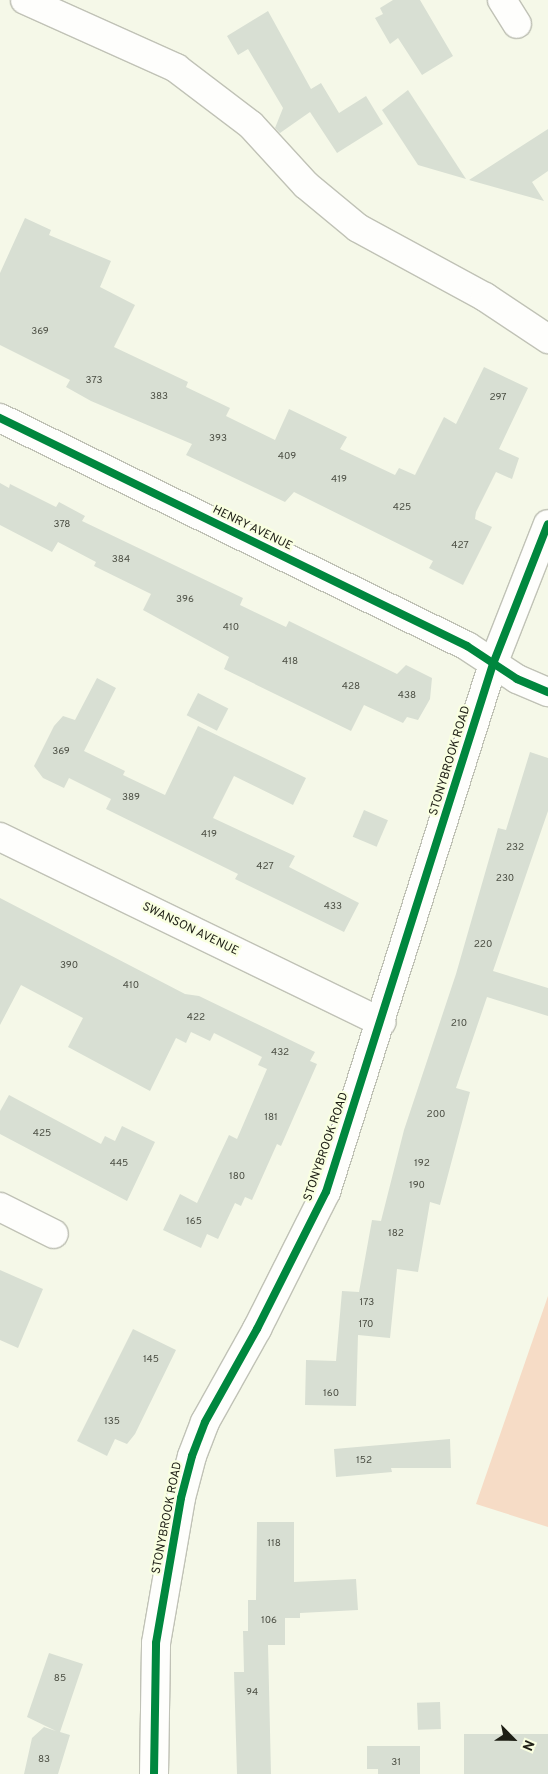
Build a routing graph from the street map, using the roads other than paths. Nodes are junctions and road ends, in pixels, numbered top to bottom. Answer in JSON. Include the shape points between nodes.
{"nodes":[{"id":1,"x":25,"y":0,"type":"edge"},
{"id":2,"x":502,"y":0,"type":"edge"},
{"id":3,"x":517,"y":24,"type":"dead end"},
{"id":4,"x":548,"y":339,"type":"edge"},
{"id":5,"x":0,"y":418,"type":"edge"},
{"id":6,"x":548,"y":524,"type":"edge"},
{"id":7,"x":493,"y":664,"type":"junction"},
{"id":8,"x":548,"y":692,"type":"edge"},
{"id":9,"x":0,"y":837,"type":"edge"},
{"id":10,"x":381,"y":1022,"type":"junction"},
{"id":11,"x":0,"y":1207,"type":"edge"},
{"id":12,"x":54,"y":1234,"type":"dead end"},
{"id":13,"x":154,"y":1774,"type":"edge"}],
"edges":[{"from":1,"to":4,"type":"street","via":[[176,68],[251,125],[306,185],[358,228],[485,297]]},
{"from":2,"to":3,"type":"street"},
{"from":5,"to":7,"type":"street","name":"HENRY AVENUE","via":[[458,642]]},
{"from":6,"to":7,"type":"street","name":"STONYBROOK ROAD"},
{"from":7,"to":8,"type":"street","name":"HENRY AVENUE"},
{"from":7,"to":10,"type":"street","name":"STONYBROOK ROAD"},
{"from":9,"to":10,"type":"street","name":"SWANSON AVENUE"},
{"from":10,"to":13,"type":"street","name":"STONYBROOK ROAD","via":[[326,1192],[257,1329],[205,1422],[192,1456],[181,1498],[156,1643]]},
{"from":11,"to":12,"type":"street"}]}
